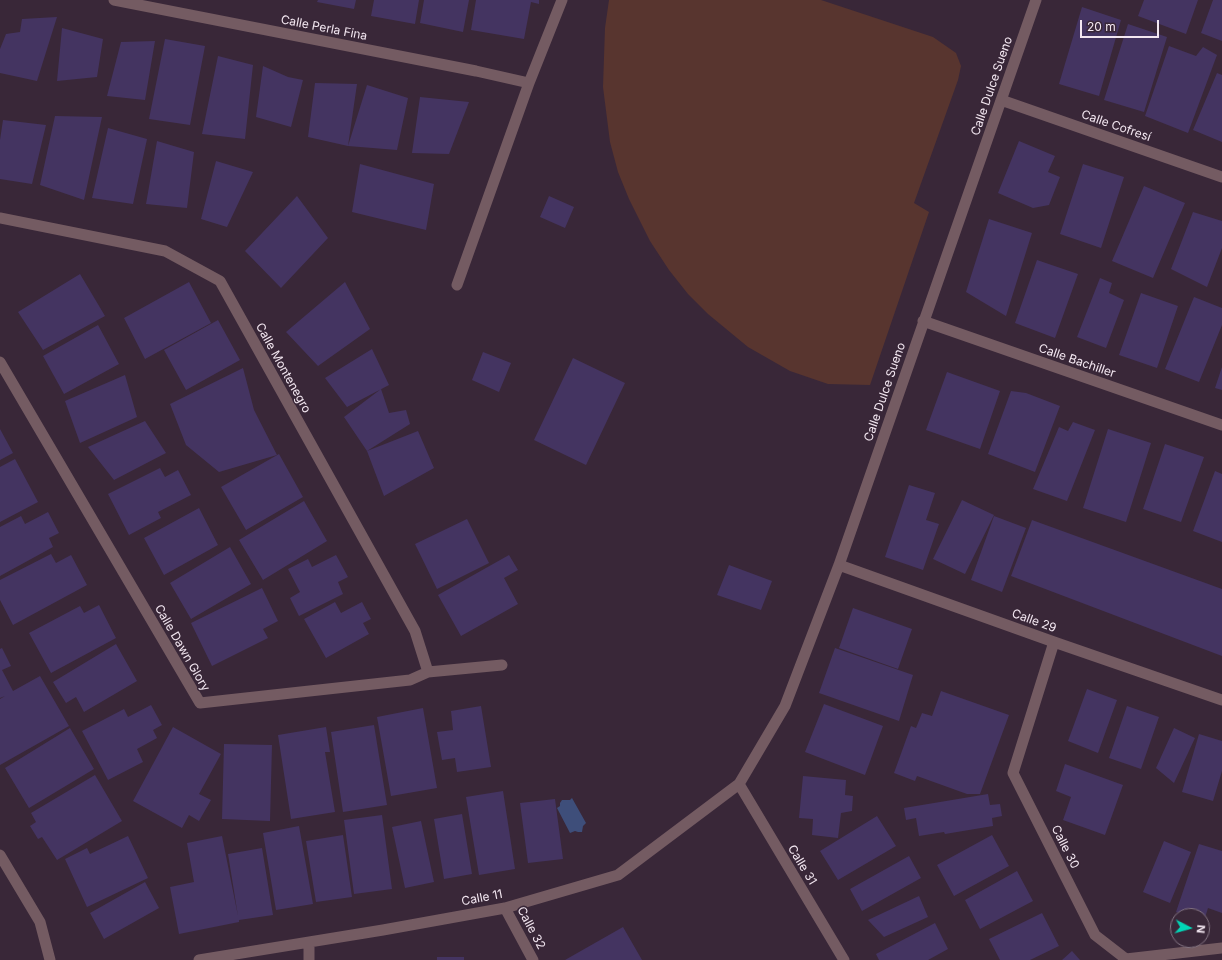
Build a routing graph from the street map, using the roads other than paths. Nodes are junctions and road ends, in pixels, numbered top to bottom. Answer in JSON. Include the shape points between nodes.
{"nodes":[{"id":1,"x":114,"y":0,"type":"edge"},
{"id":2,"x":562,"y":0,"type":"edge"},
{"id":3,"x":1036,"y":0,"type":"edge"},
{"id":4,"x":529,"y":83,"type":"junction"},
{"id":5,"x":1001,"y":100,"type":"junction"},
{"id":6,"x":1222,"y":177,"type":"edge"},
{"id":7,"x":0,"y":218,"type":"edge"},
{"id":8,"x":457,"y":284,"type":"dead end"},
{"id":9,"x":923,"y":321,"type":"junction"},
{"id":10,"x":0,"y":362,"type":"edge"},
{"id":11,"x":1222,"y":425,"type":"edge"},
{"id":12,"x":838,"y":565,"type":"junction"},
{"id":13,"x":1054,"y":642,"type":"junction"},
{"id":14,"x":502,"y":665,"type":"dead end"},
{"id":15,"x":428,"y":672,"type":"junction"},
{"id":16,"x":1222,"y":700,"type":"edge"},
{"id":17,"x":739,"y":784,"type":"junction"},
{"id":18,"x":0,"y":855,"type":"edge"},
{"id":19,"x":506,"y":908,"type":"junction"},
{"id":20,"x":309,"y":942,"type":"junction"},
{"id":21,"x":1222,"y":948,"type":"edge"},
{"id":22,"x":50,"y":960,"type":"edge"},
{"id":23,"x":199,"y":960,"type":"edge"},
{"id":24,"x":309,"y":960,"type":"edge"},
{"id":25,"x":534,"y":960,"type":"edge"},
{"id":26,"x":844,"y":960,"type":"edge"}],
"edges":[{"from":1,"to":4,"type":"street","name":"Calle Perla Fina"},
{"from":2,"to":4,"type":"street"},
{"from":3,"to":5,"type":"street","name":"Calle Dulce Sueno"},
{"from":4,"to":8,"type":"street"},
{"from":5,"to":6,"type":"street","name":"Calle Cofresí"},
{"from":5,"to":9,"type":"street","name":"Calle Dulce Sueno"},
{"from":7,"to":15,"type":"street","name":"Calle Montenegro","via":[[165,251],[220,281],[415,631]]},
{"from":9,"to":11,"type":"street","name":"Calle Bachiller"},
{"from":9,"to":12,"type":"street","name":"Calle Dulce Sueno"},
{"from":10,"to":15,"type":"street","name":"Calle Dawn Glory","via":[[200,703],[410,680]]},
{"from":12,"to":13,"type":"street","name":"Calle 29"},
{"from":12,"to":17,"type":"street","name":"Calle Dulce Sueno","via":[[785,706]]},
{"from":13,"to":16,"type":"street","name":"Calle 29"},
{"from":13,"to":21,"type":"street","name":"Calle 30","via":[[1013,773],[1095,935],[1126,959]]},
{"from":14,"to":15,"type":"street","name":"Calle Dawn Glory"},
{"from":17,"to":19,"type":"street","name":"Calle 11","via":[[618,875]]},
{"from":17,"to":26,"type":"street","name":"Calle 31"},
{"from":18,"to":22,"type":"street","via":[[40,922]]},
{"from":19,"to":20,"type":"street","name":"Calle 11"},
{"from":19,"to":25,"type":"street","name":"Calle 32"},
{"from":20,"to":23,"type":"street","name":"Calle 11"},
{"from":20,"to":24,"type":"street"}]}
